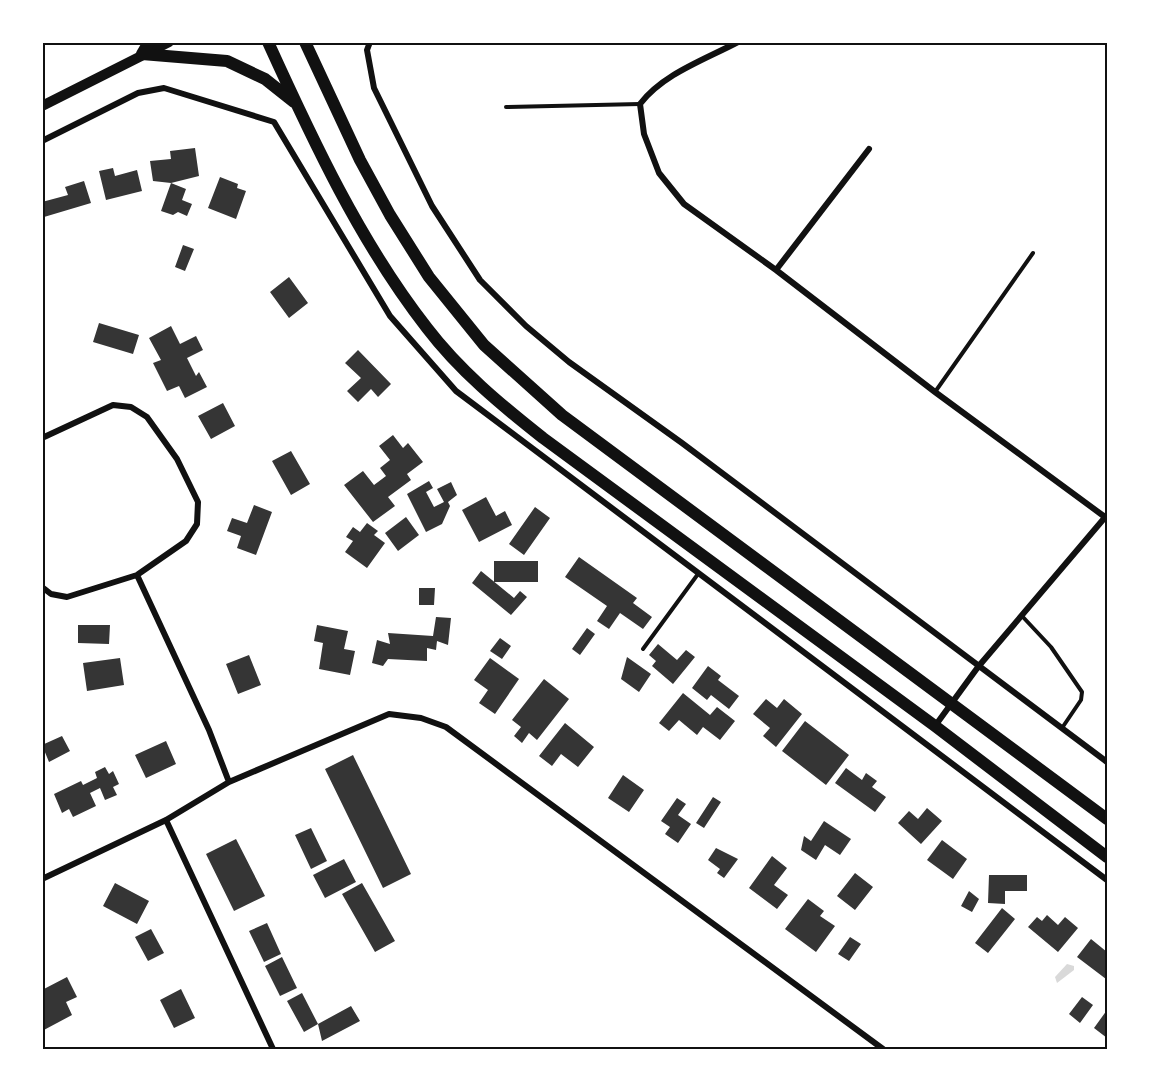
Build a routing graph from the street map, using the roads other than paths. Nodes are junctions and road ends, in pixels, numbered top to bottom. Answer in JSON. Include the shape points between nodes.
{"nodes":[{"id":1,"x":149,"y":42,"type":"edge"},
{"id":2,"x":169,"y":42,"type":"edge"},
{"id":3,"x":268,"y":42,"type":"edge"},
{"id":4,"x":370,"y":42,"type":"edge"},
{"id":5,"x":738,"y":42,"type":"edge"},
{"id":6,"x":309,"y":45,"type":"edge"},
{"id":7,"x":142,"y":54,"type":"junction"},
{"id":8,"x":297,"y":104,"type":"junction"},
{"id":9,"x":640,"y":104,"type":"junction"},
{"id":10,"x":42,"y":106,"type":"edge"},
{"id":11,"x":506,"y":107,"type":"dead end"},
{"id":12,"x":42,"y":141,"type":"edge"},
{"id":13,"x":869,"y":149,"type":"dead end"},
{"id":14,"x":1033,"y":254,"type":"dead end"},
{"id":15,"x":777,"y":270,"type":"junction"},
{"id":16,"x":935,"y":392,"type":"junction"},
{"id":17,"x":42,"y":438,"type":"edge"},
{"id":18,"x":1106,"y":515,"type":"edge"},
{"id":19,"x":698,"y":574,"type":"junction"},
{"id":20,"x":138,"y":575,"type":"junction"},
{"id":21,"x":42,"y":587,"type":"edge"},
{"id":22,"x":1021,"y":616,"type":"junction"},
{"id":23,"x":643,"y":649,"type":"dead end"},
{"id":24,"x":978,"y":667,"type":"junction"},
{"id":25,"x":953,"y":704,"type":"junction"},
{"id":26,"x":935,"y":726,"type":"junction"},
{"id":27,"x":1061,"y":729,"type":"junction"},
{"id":28,"x":1107,"y":762,"type":"edge"},
{"id":29,"x":229,"y":782,"type":"junction"},
{"id":30,"x":1107,"y":819,"type":"edge"},
{"id":31,"x":166,"y":820,"type":"junction"},
{"id":32,"x":1107,"y":856,"type":"edge"},
{"id":33,"x":42,"y":879,"type":"edge"},
{"id":34,"x":1107,"y":880,"type":"edge"},
{"id":35,"x":273,"y":1049,"type":"edge"},
{"id":36,"x":883,"y":1049,"type":"edge"}],
"edges":[{"from":1,"to":7,"type":"highway"},
{"from":2,"to":7,"type":"main road"},
{"from":3,"to":8,"type":"highway"},
{"from":4,"to":24,"type":"street","via":[[367,50],[374,88],[432,206],[480,280],[569,362]]},
{"from":5,"to":9,"type":"street","via":[[668,79],[651,90]]},
{"from":6,"to":25,"type":"highway","via":[[345,130],[390,215],[429,277],[484,345],[562,415]]},
{"from":7,"to":8,"type":"highway","via":[[226,61],[265,79]]},
{"from":7,"to":10,"type":"main road"},
{"from":8,"to":26,"type":"highway","via":[[382,264],[428,330],[473,377],[543,438]]},
{"from":9,"to":11,"type":"lane"},
{"from":9,"to":15,"type":"street","via":[[644,134],[659,173],[684,204]]},
{"from":12,"to":19,"type":"street","via":[[138,93],[164,88],[274,122],[390,316],[456,391]]},
{"from":13,"to":15,"type":"street"},
{"from":14,"to":16,"type":"lane"},
{"from":15,"to":16,"type":"street"},
{"from":16,"to":18,"type":"street"},
{"from":17,"to":20,"type":"street","via":[[113,405],[131,407],[147,417],[177,459],[198,502],[197,524],[186,541]]},
{"from":18,"to":22,"type":"street"},
{"from":19,"to":23,"type":"lane"},
{"from":19,"to":34,"type":"street"},
{"from":20,"to":21,"type":"street","via":[[67,597],[51,594]]},
{"from":20,"to":29,"type":"street"},
{"from":22,"to":24,"type":"street"},
{"from":22,"to":27,"type":"lane","via":[[1046,640],[1082,692],[1081,700]]},
{"from":24,"to":25,"type":"street"},
{"from":24,"to":27,"type":"street"},
{"from":25,"to":26,"type":"street"},
{"from":25,"to":30,"type":"highway"},
{"from":26,"to":32,"type":"highway"},
{"from":27,"to":28,"type":"street"},
{"from":29,"to":31,"type":"street"},
{"from":29,"to":36,"type":"street","via":[[388,714],[421,718],[446,727]]},
{"from":31,"to":33,"type":"street"},
{"from":31,"to":35,"type":"street"}]}
